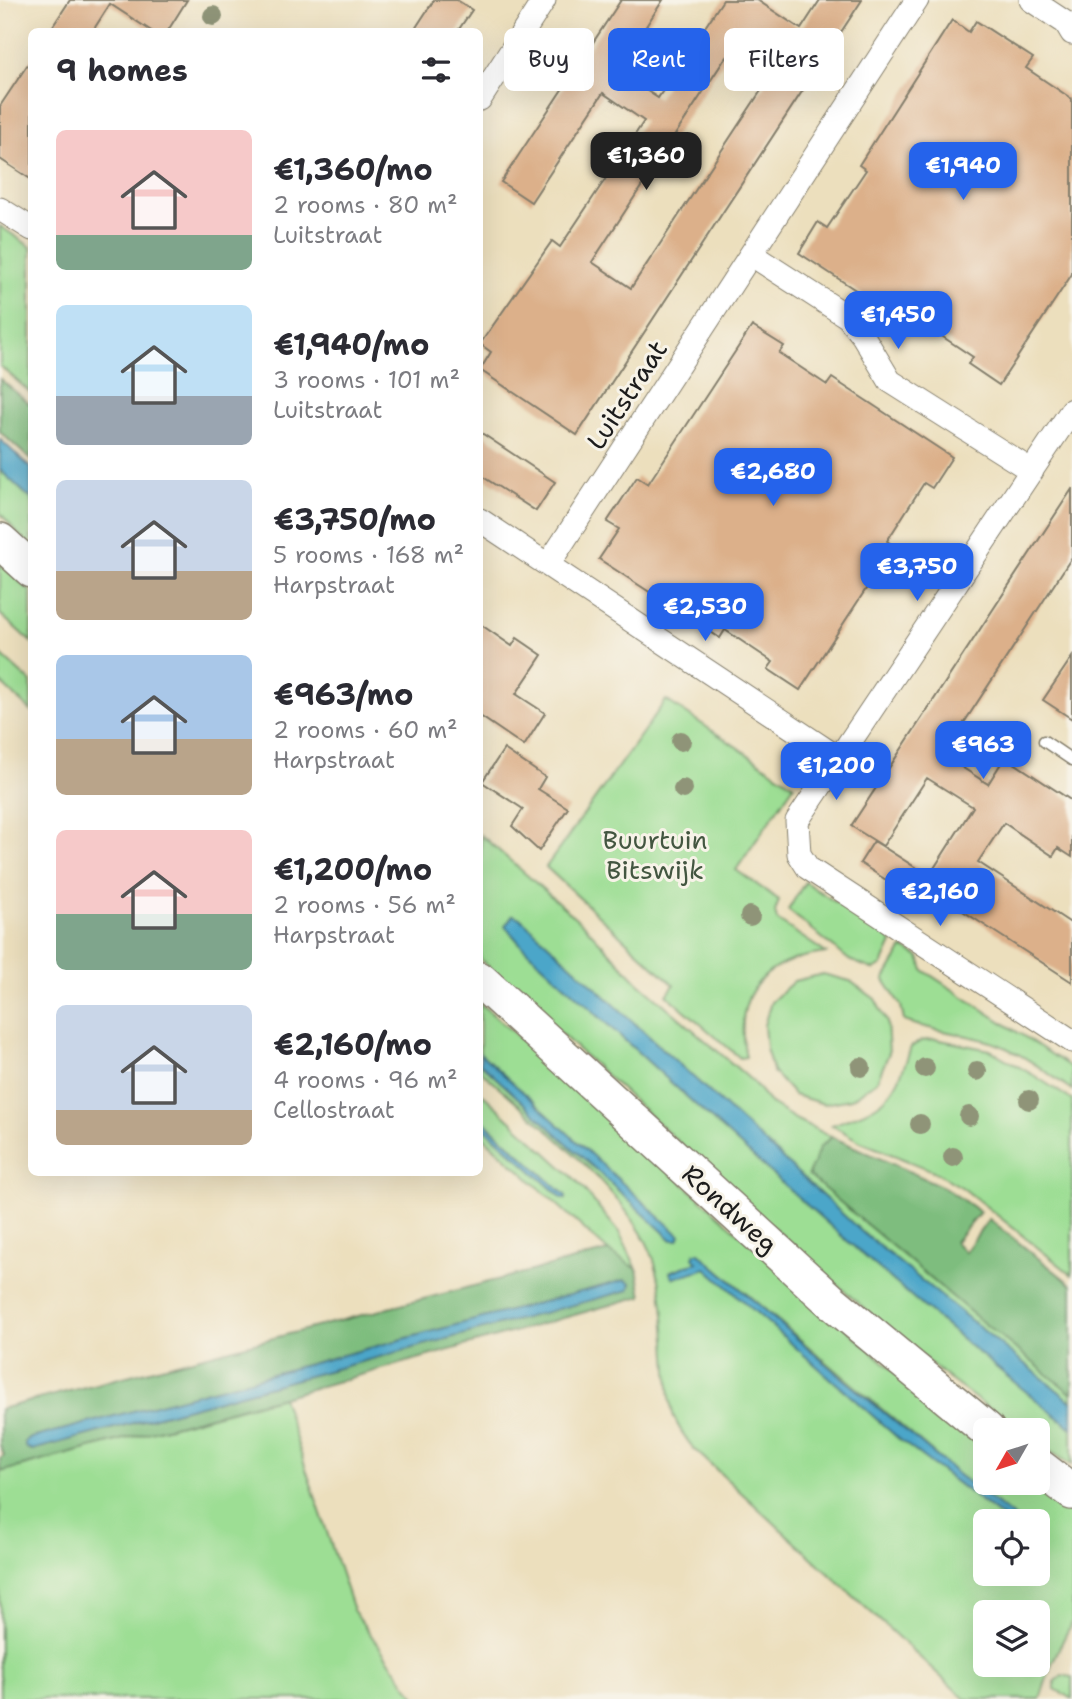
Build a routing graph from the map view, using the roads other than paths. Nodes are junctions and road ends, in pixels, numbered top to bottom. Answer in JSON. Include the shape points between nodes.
{"nodes":[{"id":1,"x":544,"y":0,"type":"edge"},
{"id":2,"x":917,"y":0,"type":"edge"},
{"id":3,"x":1031,"y":0,"type":"edge"},
{"id":4,"x":1072,"y":33,"type":"edge"},
{"id":5,"x":483,"y":94,"type":"edge"},
{"id":6,"x":0,"y":209,"type":"edge"},
{"id":7,"x":28,"y":226,"type":"edge"},
{"id":8,"x":752,"y":255,"type":"junction"},
{"id":9,"x":1072,"y":410,"type":"edge"},
{"id":10,"x":1032,"y":471,"type":"junction"},
{"id":11,"x":483,"y":522,"type":"edge"},
{"id":12,"x":0,"y":541,"type":"edge"},
{"id":13,"x":548,"y":565,"type":"junction"},
{"id":14,"x":28,"y":566,"type":"edge"},
{"id":15,"x":1044,"y":741,"type":"dead end"},
{"id":16,"x":838,"y":758,"type":"junction"},
{"id":17,"x":1072,"y":760,"type":"edge"},
{"id":18,"x":483,"y":983,"type":"edge"},
{"id":19,"x":1072,"y":1041,"type":"edge"},
{"id":20,"x":973,"y":1418,"type":"edge"}],
"edges":[{"from":1,"to":5,"type":"street"},
{"from":2,"to":8,"type":"street","name":"Luitstraat"},
{"from":3,"to":4,"type":"street","via":[[1066,23]]},
{"from":6,"to":7,"type":"street"},
{"from":8,"to":10,"type":"street","via":[[848,317],[891,381]]},
{"from":8,"to":13,"type":"street","name":"Luitstraat"},
{"from":9,"to":10,"type":"street"},
{"from":10,"to":16,"type":"street"},
{"from":11,"to":13,"type":"street"},
{"from":12,"to":14,"type":"main road"},
{"from":13,"to":16,"type":"street"},
{"from":15,"to":17,"type":"lane"},
{"from":16,"to":19,"type":"street","via":[[797,821],[799,854],[808,868]]},
{"from":18,"to":20,"type":"main road","name":"Rondweg","via":[[831,1301]]}]}
